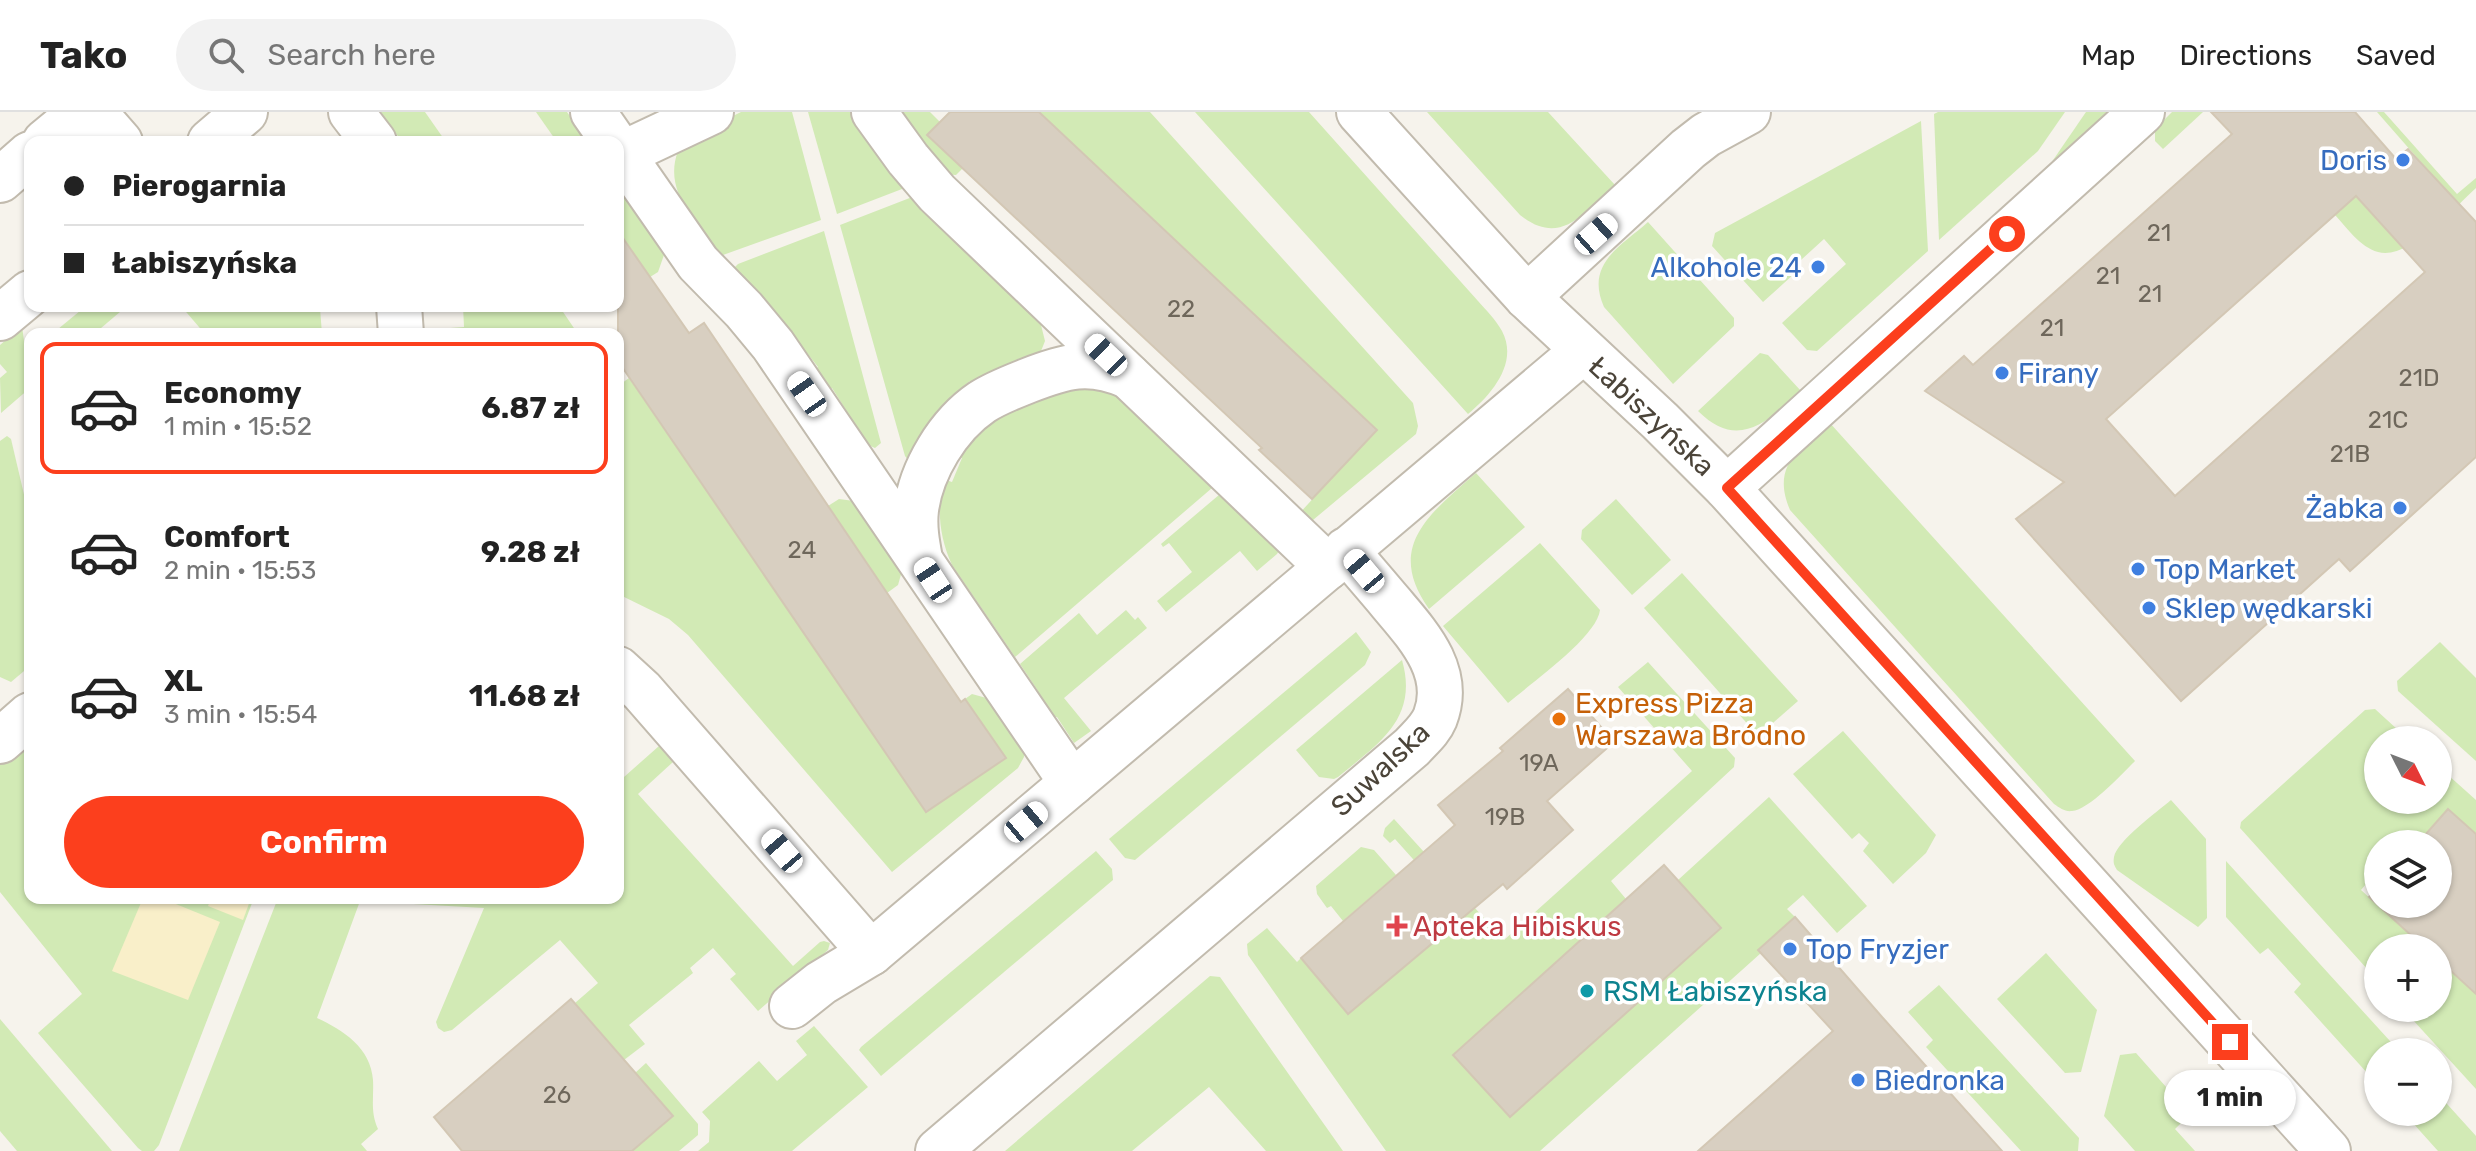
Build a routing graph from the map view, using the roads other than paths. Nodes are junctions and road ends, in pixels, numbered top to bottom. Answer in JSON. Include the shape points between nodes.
{"nodes":[{"id":1,"x":245,"y":112,"type":"edge"},
{"id":2,"x":593,"y":112,"type":"edge"},
{"id":3,"x":711,"y":112,"type":"edge"},
{"id":4,"x":874,"y":112,"type":"edge"},
{"id":5,"x":1359,"y":112,"type":"edge"},
{"id":6,"x":1748,"y":112,"type":"edge"},
{"id":7,"x":2142,"y":112,"type":"edge"},
{"id":8,"x":1700,"y":124,"type":"edge"},
{"id":9,"x":53,"y":136,"type":"edge"},
{"id":10,"x":115,"y":136,"type":"edge"},
{"id":11,"x":217,"y":136,"type":"edge"},
{"id":12,"x":610,"y":136,"type":"edge"},
{"id":13,"x":624,"y":146,"type":"edge"},
{"id":14,"x":624,"y":157,"type":"edge"},
{"id":15,"x":24,"y":159,"type":"edge"},
{"id":16,"x":0,"y":180,"type":"edge"},
{"id":17,"x":1527,"y":297,"type":"junction"},
{"id":18,"x":24,"y":298,"type":"edge"},
{"id":19,"x":0,"y":318,"type":"edge"},
{"id":20,"x":1583,"y":351,"type":"junction"},
{"id":21,"x":1128,"y":376,"type":"junction"},
{"id":22,"x":1727,"y":488,"type":"junction"},
{"id":23,"x":1337,"y":559,"type":"junction"},
{"id":24,"x":921,"y":561,"type":"junction"},
{"id":25,"x":624,"y":674,"type":"edge"},
{"id":26,"x":24,"y":720,"type":"edge"},
{"id":27,"x":0,"y":741,"type":"edge"},
{"id":28,"x":1072,"y":783,"type":"junction"},
{"id":29,"x":871,"y":953,"type":"junction"},
{"id":30,"x":792,"y":1006,"type":"dead end"},
{"id":31,"x":938,"y":1151,"type":"edge"},
{"id":32,"x":2328,"y":1151,"type":"edge"}],
"edges":[{"from":1,"to":11,"type":"street"},
{"from":2,"to":12,"type":"street"},
{"from":3,"to":13,"type":"street"},
{"from":4,"to":21,"type":"street","name":"Suwalska","via":[[937,193]]},
{"from":5,"to":17,"type":"street","name":"Łabiszyńska"},
{"from":6,"to":8,"type":"street"},
{"from":7,"to":22,"type":"street"},
{"from":8,"to":17,"type":"street"},
{"from":9,"to":10,"type":"street","via":[[83,113],[99,118]]},
{"from":14,"to":24,"type":"street","via":[[698,263],[773,345]]},
{"from":15,"to":16,"type":"street"},
{"from":17,"to":20,"type":"street","name":"Łabiszyńska"},
{"from":18,"to":19,"type":"street"},
{"from":20,"to":22,"type":"street","name":"Łabiszyńska"},
{"from":20,"to":23,"type":"street"},
{"from":21,"to":23,"type":"street","name":"Suwalska","via":[[1284,525]]},
{"from":21,"to":24,"type":"street","via":[[1107,367],[1062,369],[981,403],[944,441],[920,488],[915,535]]},
{"from":22,"to":32,"type":"street","name":"Łabiszyńska"},
{"from":23,"to":28,"type":"street"},
{"from":23,"to":31,"type":"street","name":"Suwalska","via":[[1429,651],[1439,684],[1430,726],[1412,747]]},
{"from":24,"to":28,"type":"street"},
{"from":25,"to":29,"type":"street"},
{"from":26,"to":27,"type":"street"},
{"from":28,"to":29,"type":"street"},
{"from":29,"to":30,"type":"street"}]}
